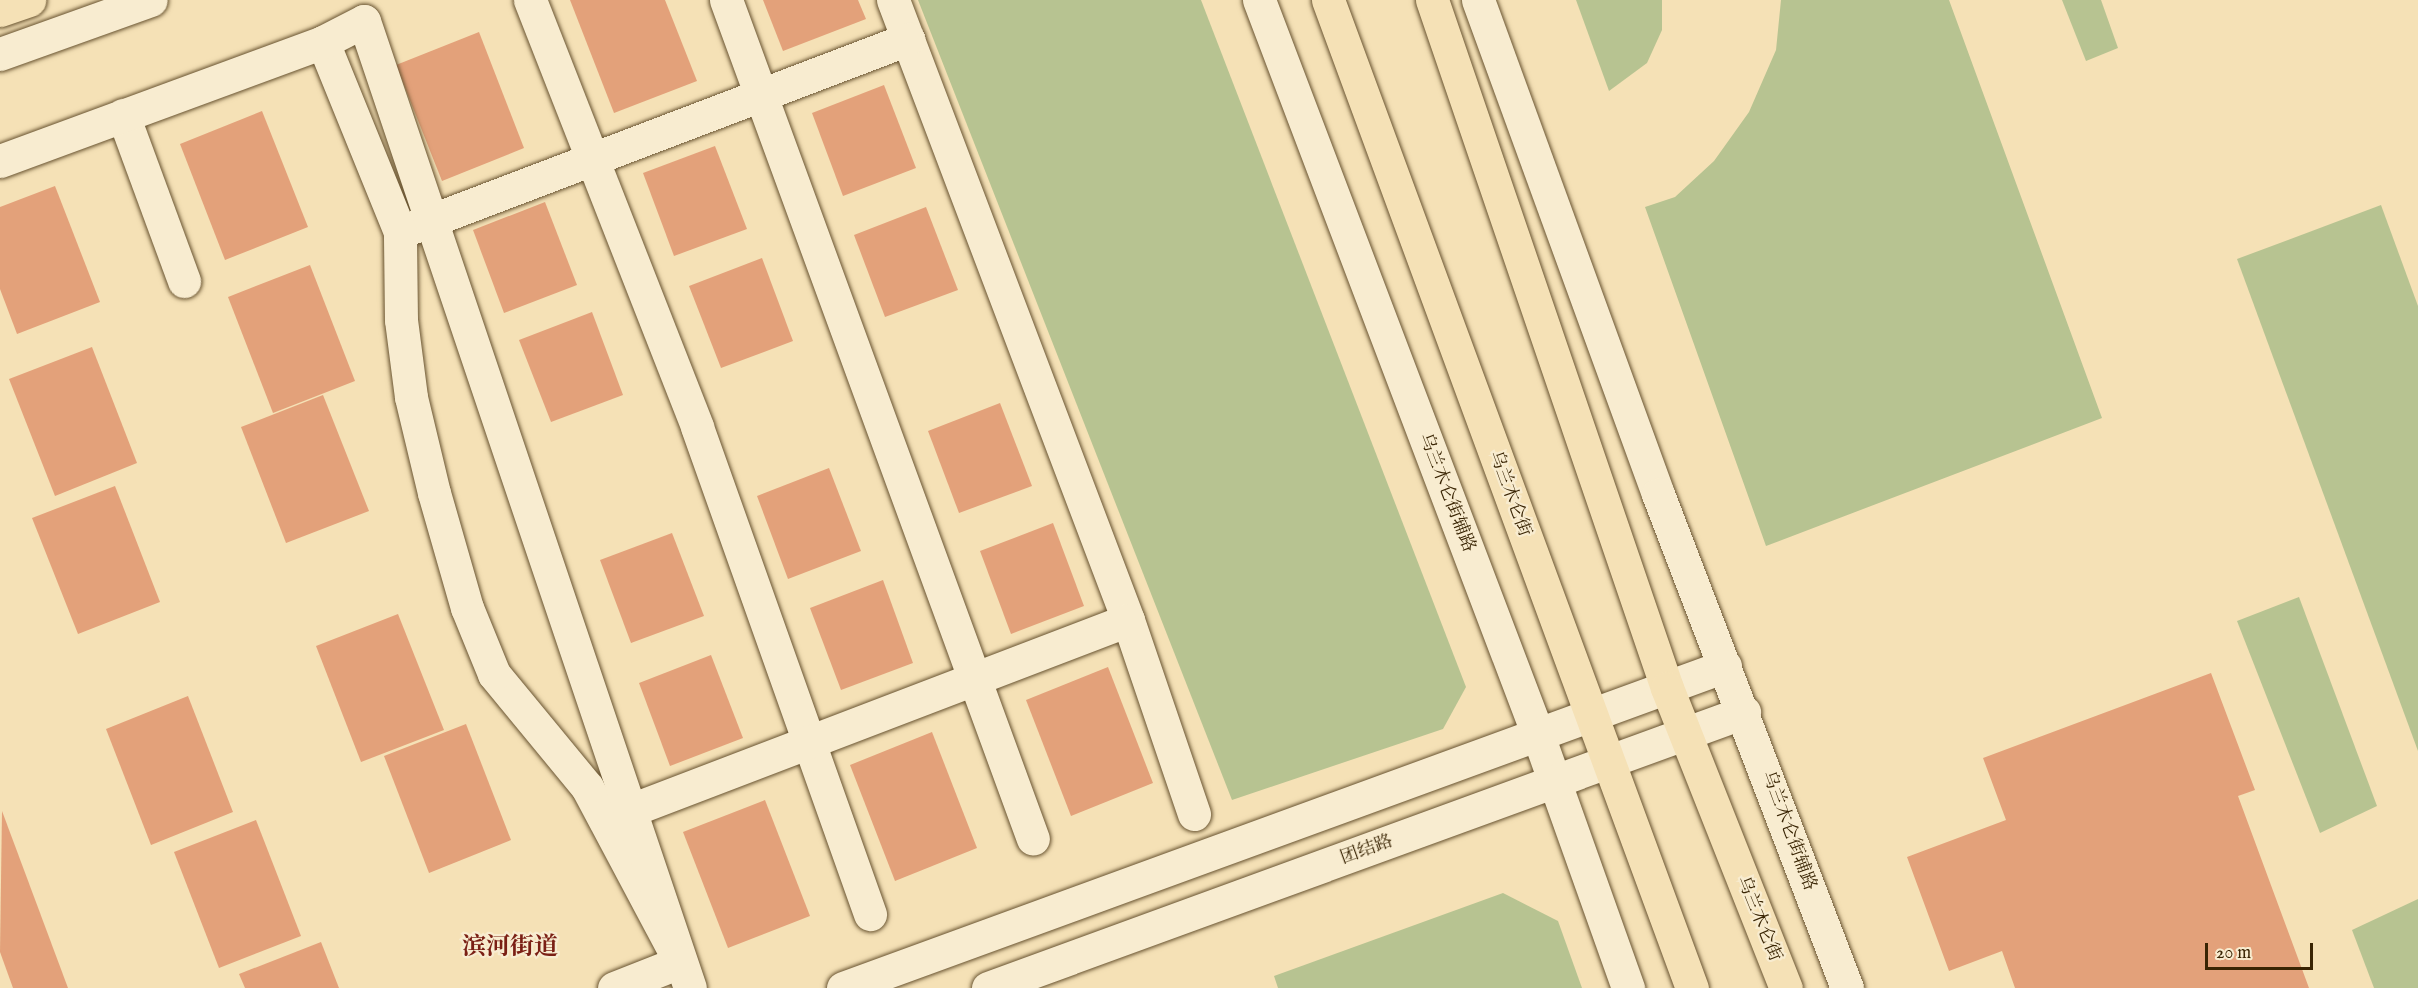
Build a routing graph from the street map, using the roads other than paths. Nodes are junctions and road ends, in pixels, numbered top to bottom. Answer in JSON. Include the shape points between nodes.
{"nodes":[{"id":1,"x":29,"y":0,"type":"edge"},
{"id":2,"x":151,"y":0,"type":"edge"},
{"id":3,"x":530,"y":0,"type":"edge"},
{"id":4,"x":726,"y":0,"type":"edge"},
{"id":5,"x":893,"y":0,"type":"edge"},
{"id":6,"x":1259,"y":0,"type":"edge"},
{"id":7,"x":1328,"y":0,"type":"edge"},
{"id":8,"x":1432,"y":0,"type":"edge"},
{"id":9,"x":1478,"y":0,"type":"edge"},
{"id":10,"x":0,"y":10,"type":"edge"},
{"id":11,"x":908,"y":39,"type":"junction"},
{"id":12,"x":323,"y":42,"type":"junction"},
{"id":13,"x":0,"y":54,"type":"edge"},
{"id":14,"x":761,"y":95,"type":"junction"},
{"id":15,"x":123,"y":115,"type":"junction"},
{"id":16,"x":592,"y":159,"type":"junction"},
{"id":17,"x":0,"y":160,"type":"edge"},
{"id":18,"x":431,"y":220,"type":"junction"},
{"id":19,"x":400,"y":232,"type":"junction"},
{"id":20,"x":184,"y":281,"type":"dead end"},
{"id":21,"x":1128,"y":620,"type":"junction"},
{"id":22,"x":1725,"y":666,"type":"junction"},
{"id":23,"x":974,"y":679,"type":"junction"},
{"id":24,"x":1667,"y":688,"type":"junction"},
{"id":25,"x":1744,"y":712,"type":"junction"},
{"id":26,"x":1590,"y":715,"type":"junction"},
{"id":27,"x":1684,"y":734,"type":"junction"},
{"id":28,"x":1538,"y":735,"type":"junction"},
{"id":29,"x":808,"y":742,"type":"junction"},
{"id":30,"x":1608,"y":762,"type":"junction"},
{"id":31,"x":1555,"y":783,"type":"junction"},
{"id":32,"x":631,"y":810,"type":"junction"},
{"id":33,"x":1194,"y":814,"type":"dead end"},
{"id":34,"x":1033,"y":839,"type":"dead end"},
{"id":35,"x":870,"y":914,"type":"dead end"},
{"id":36,"x":685,"y":975,"type":"edge"},
{"id":37,"x":614,"y":988,"type":"edge"},
{"id":38,"x":843,"y":988,"type":"edge"},
{"id":39,"x":988,"y":988,"type":"edge"},
{"id":40,"x":1628,"y":988,"type":"edge"},
{"id":41,"x":1692,"y":988,"type":"edge"},
{"id":42,"x":1786,"y":988,"type":"edge"},
{"id":43,"x":1847,"y":988,"type":"edge"}],
"edges":[{"from":1,"to":10,"type":"main road"},
{"from":2,"to":13,"type":"street"},
{"from":3,"to":16,"type":"street"},
{"from":4,"to":14,"type":"street"},
{"from":5,"to":11,"type":"street"},
{"from":6,"to":28,"type":"street","name":"乌兰木仑街辅路"},
{"from":7,"to":26,"type":"main road","name":"乌兰木仑街"},
{"from":8,"to":24,"type":"main road","name":"乌兰木仑街"},
{"from":9,"to":22,"type":"street","name":"乌兰木仑街辅路","via":[[1649,471]]},
{"from":11,"to":14,"type":"street"},
{"from":11,"to":21,"type":"street"},
{"from":12,"to":15,"type":"street"},
{"from":12,"to":18,"type":"street","via":[[364,21]]},
{"from":12,"to":19,"type":"street"},
{"from":14,"to":16,"type":"street"},
{"from":14,"to":23,"type":"street"},
{"from":15,"to":17,"type":"street"},
{"from":15,"to":20,"type":"street"},
{"from":16,"to":18,"type":"street"},
{"from":16,"to":29,"type":"street","via":[[697,427]]},
{"from":18,"to":19,"type":"street"},
{"from":18,"to":32,"type":"street"},
{"from":19,"to":36,"type":"street","via":[[401,320],[411,397],[467,608],[494,674],[587,787]]},
{"from":21,"to":23,"type":"street"},
{"from":21,"to":33,"type":"street"},
{"from":22,"to":24,"type":"street"},
{"from":22,"to":25,"type":"street","name":"乌兰木仑街辅路"},
{"from":23,"to":29,"type":"street"},
{"from":23,"to":34,"type":"street"},
{"from":24,"to":26,"type":"street"},
{"from":24,"to":27,"type":"main road","name":"乌兰木仑街"},
{"from":25,"to":27,"type":"street","name":"团结路"},
{"from":25,"to":43,"type":"street","name":"乌兰木仑街辅路"},
{"from":26,"to":28,"type":"street"},
{"from":26,"to":30,"type":"main road","name":"乌兰木仑街"},
{"from":27,"to":30,"type":"street","name":"团结路"},
{"from":27,"to":42,"type":"main road","name":"乌兰木仑街"},
{"from":28,"to":31,"type":"street","name":"乌兰木仑街辅路"},
{"from":28,"to":38,"type":"street"},
{"from":29,"to":32,"type":"street"},
{"from":29,"to":35,"type":"street"},
{"from":30,"to":31,"type":"street","name":"团结路"},
{"from":30,"to":41,"type":"main road","name":"乌兰木仑街"},
{"from":31,"to":39,"type":"street","name":"团结路"},
{"from":31,"to":40,"type":"street","name":"乌兰木仑街辅路"},
{"from":32,"to":36,"type":"street"},
{"from":36,"to":37,"type":"street"}]}
